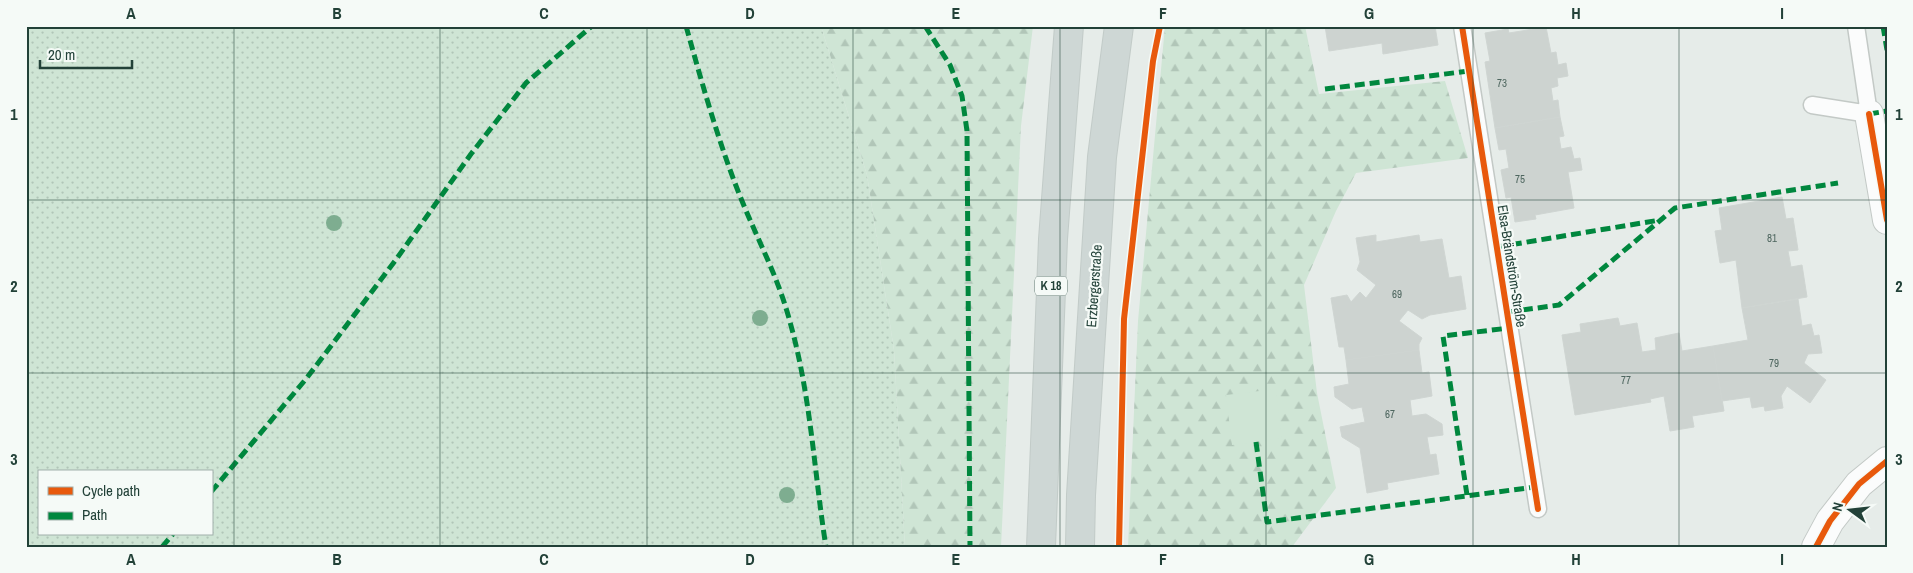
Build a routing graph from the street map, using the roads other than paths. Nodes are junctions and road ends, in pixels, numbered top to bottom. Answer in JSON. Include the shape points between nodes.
{"nodes":[{"id":1,"x":1069,"y":26,"type":"edge"},
{"id":2,"x":1119,"y":26,"type":"edge"},
{"id":3,"x":1462,"y":26,"type":"edge"},
{"id":4,"x":1856,"y":26,"type":"edge"},
{"id":5,"x":1812,"y":105,"type":"dead end"},
{"id":6,"x":1870,"y":114,"type":"junction"},
{"id":7,"x":1887,"y":220,"type":"edge"},
{"id":8,"x":1887,"y":461,"type":"edge"},
{"id":9,"x":1538,"y":509,"type":"dead end"},
{"id":10,"x":1041,"y":547,"type":"edge"},
{"id":11,"x":1080,"y":547,"type":"edge"},
{"id":12,"x":1816,"y":547,"type":"edge"}],
"edges":[{"from":1,"to":10,"type":"main road","number":"K 18","via":[[1053,239]]},
{"from":2,"to":11,"type":"main road","name":"Erzbergerstraße","via":[[1102,157]]},
{"from":3,"to":9,"type":"lane","name":"Elsa-Brändström-Straße"},
{"from":4,"to":6,"type":"lane"},
{"from":5,"to":6,"type":"lane"},
{"from":6,"to":7,"type":"street"},
{"from":8,"to":12,"type":"street","via":[[1859,484],[1830,521]]}]}
